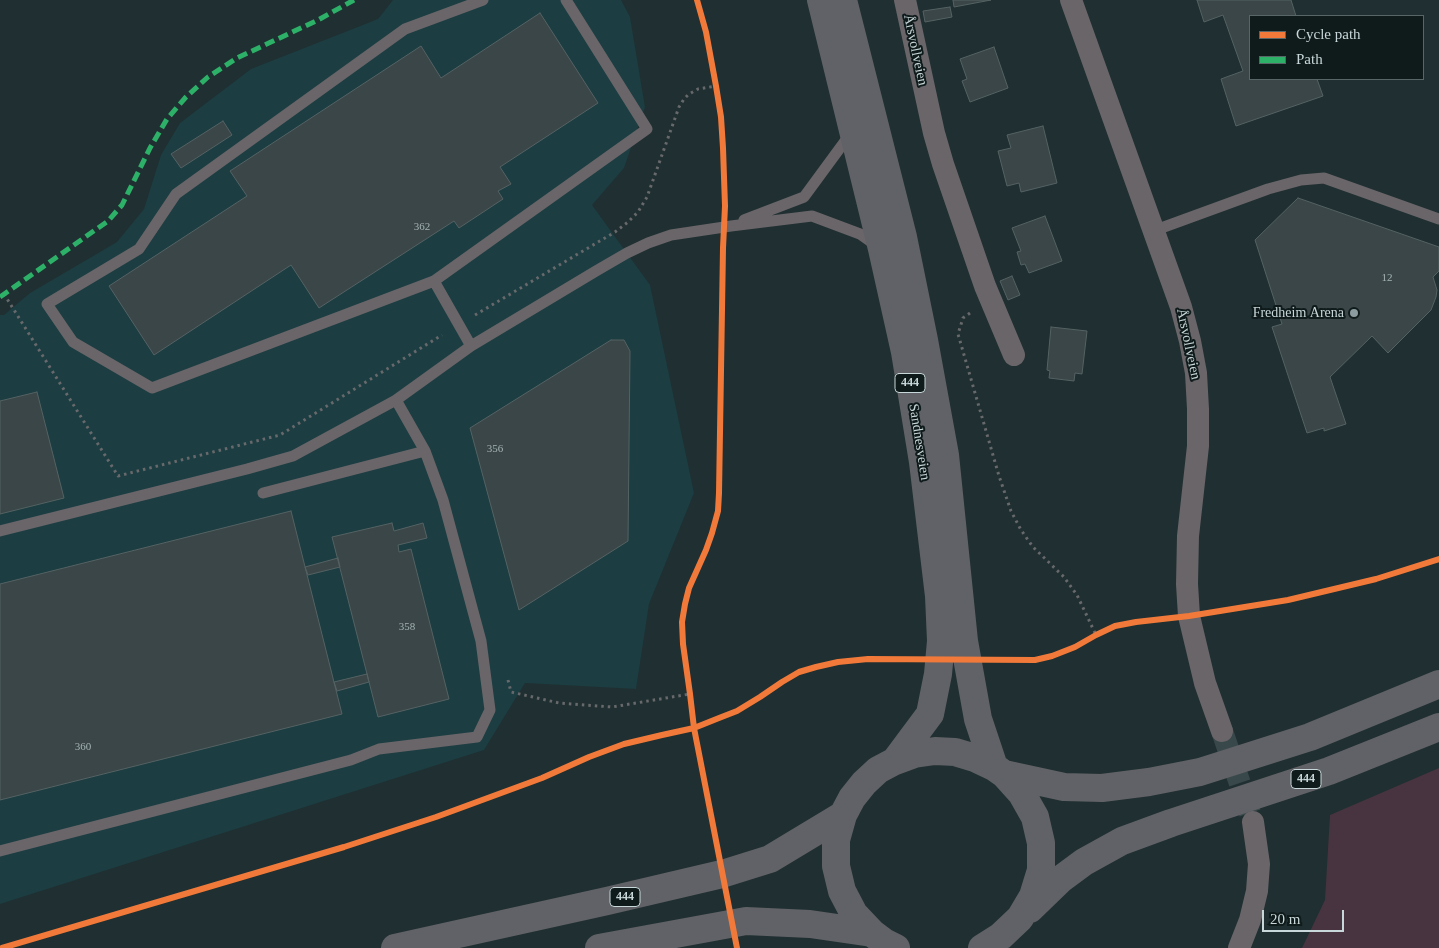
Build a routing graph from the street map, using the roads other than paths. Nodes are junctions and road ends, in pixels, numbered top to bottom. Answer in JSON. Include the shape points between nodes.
{"nodes":[{"id":1,"x":483,"y":0,"type":"edge"},
{"id":2,"x":566,"y":0,"type":"edge"},
{"id":3,"x":821,"y":0,"type":"edge"},
{"id":4,"x":843,"y":0,"type":"edge"},
{"id":5,"x":904,"y":0,"type":"edge"},
{"id":6,"x":1071,"y":0,"type":"edge"},
{"id":7,"x":853,"y":131,"type":"junction"},
{"id":8,"x":1439,"y":220,"type":"edge"},
{"id":9,"x":730,"y":226,"type":"junction"},
{"id":10,"x":1153,"y":231,"type":"junction"},
{"id":11,"x":882,"y":249,"type":"junction"},
{"id":12,"x":434,"y":281,"type":"junction"},
{"id":13,"x":471,"y":346,"type":"junction"},
{"id":14,"x":1014,"y":355,"type":"dead end"},
{"id":15,"x":396,"y":400,"type":"junction"},
{"id":16,"x":424,"y":451,"type":"junction"},
{"id":17,"x":263,"y":492,"type":"dead end"},
{"id":18,"x":0,"y":531,"type":"edge"},
{"id":19,"x":1439,"y":684,"type":"edge"},
{"id":20,"x":1439,"y":727,"type":"edge"},
{"id":21,"x":1222,"y":731,"type":"tunnel mouth"},
{"id":22,"x":895,"y":760,"type":"junction"},
{"id":23,"x":999,"y":771,"type":"junction"},
{"id":24,"x":843,"y":815,"type":"junction"},
{"id":25,"x":1253,"y":822,"type":"tunnel mouth"},
{"id":26,"x":0,"y":851,"type":"edge"},
{"id":27,"x":1020,"y":918,"type":"junction"},
{"id":28,"x":872,"y":933,"type":"junction"},
{"id":29,"x":395,"y":948,"type":"edge"},
{"id":30,"x":599,"y":948,"type":"edge"},
{"id":31,"x":896,"y":948,"type":"edge"},
{"id":32,"x":982,"y":948,"type":"edge"},
{"id":33,"x":1239,"y":948,"type":"edge"}],
"edges":[{"from":1,"to":12,"type":"lane","via":[[405,28],[176,194],[139,249],[47,304],[73,342],[152,388]]},
{"from":2,"to":12,"type":"lane","via":[[647,129]]},
{"from":3,"to":7,"type":"highway","name":"Sandnesveien","number":"444"},
{"from":4,"to":23,"type":"highway","name":"Sandnesveien","number":"444","via":[[903,237],[924,340],[945,455],[964,640],[978,719]]},
{"from":5,"to":14,"type":"street","name":"Årsvollveien","via":[[943,164],[984,286]]},
{"from":6,"to":10,"type":"street","name":"Årsvollveien"},
{"from":7,"to":9,"type":"lane","via":[[804,197]]},
{"from":7,"to":11,"type":"highway","name":"Sandnesveien","number":"444"},
{"from":8,"to":10,"type":"lane","via":[[1324,178],[1268,189]]},
{"from":9,"to":11,"type":"lane","via":[[812,216],[860,234]]},
{"from":9,"to":13,"type":"lane","via":[[671,235],[648,243]]},
{"from":10,"to":21,"type":"street","name":"Årsvollveien","via":[[1181,307],[1196,373],[1198,446],[1188,536],[1189,616],[1205,683]]},
{"from":11,"to":22,"type":"highway","name":"Sandnesveien","number":"444","via":[[905,352],[923,462],[942,642],[930,714]]},
{"from":12,"to":13,"type":"lane"},
{"from":13,"to":15,"type":"lane"},
{"from":15,"to":16,"type":"lane"},
{"from":15,"to":18,"type":"lane","via":[[293,456]]},
{"from":16,"to":17,"type":"lane"},
{"from":16,"to":26,"type":"lane","via":[[443,500],[481,641],[490,710],[477,737],[379,749],[351,760]]},
{"from":19,"to":23,"type":"highway","number":"444","via":[[1310,737],[1200,772],[1102,788],[1064,787]]},
{"from":20,"to":27,"type":"highway","number":"444","via":[[1329,772],[1122,841],[1069,873]]},
{"from":22,"to":23,"type":"highway","number":"444","via":[[935,751],[955,752]]},
{"from":22,"to":24,"type":"highway","number":"444","via":[[864,783]]},
{"from":23,"to":27,"type":"highway","number":"444","via":[[1022,794],[1035,817],[1041,843],[1041,870],[1033,896]]},
{"from":24,"to":28,"type":"highway","number":"444","via":[[836,840],[836,866],[842,891],[854,914]]},
{"from":24,"to":29,"type":"highway","number":"444","via":[[770,859],[722,874]]},
{"from":25,"to":33,"type":"street","via":[[1259,864],[1257,891]]},
{"from":27,"to":32,"type":"highway","number":"444"},
{"from":28,"to":30,"type":"highway","number":"444","via":[[810,924],[746,921]]},
{"from":28,"to":31,"type":"highway","number":"444"}]}
